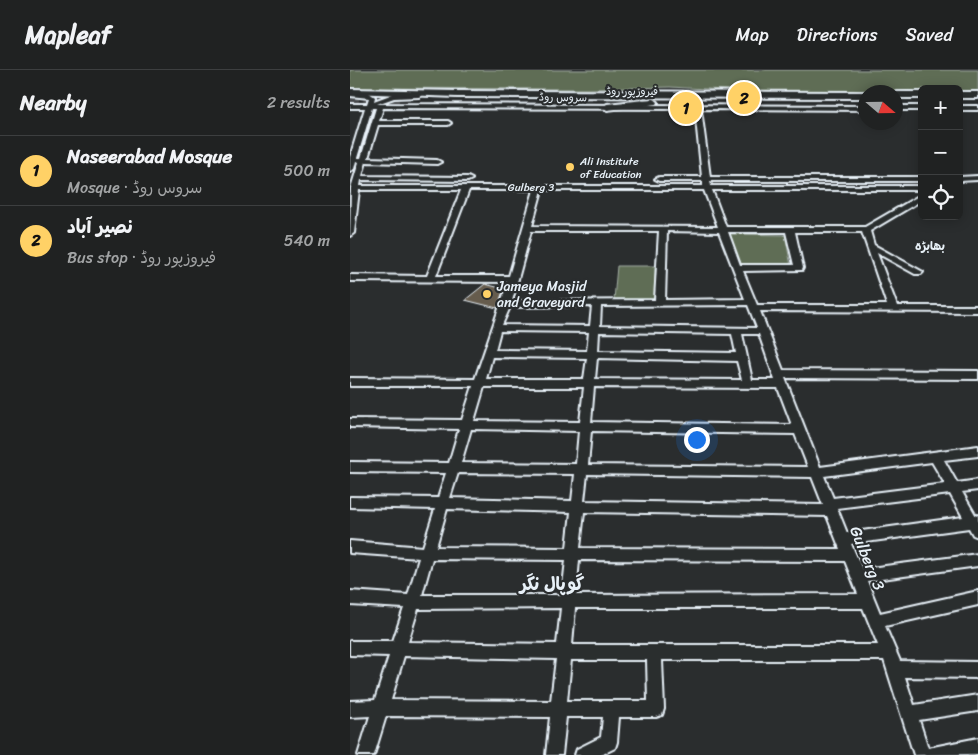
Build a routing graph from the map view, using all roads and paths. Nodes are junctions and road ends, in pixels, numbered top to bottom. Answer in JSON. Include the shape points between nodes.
{"nodes":[{"id":1,"x":350,"y":93,"type":"edge"},
{"id":2,"x":457,"y":94,"type":"junction"},
{"id":3,"x":858,"y":95,"type":"edge"},
{"id":4,"x":903,"y":95,"type":"edge"},
{"id":5,"x":918,"y":95,"type":"edge"},
{"id":6,"x":963,"y":95,"type":"edge"},
{"id":7,"x":978,"y":95,"type":"edge"},
{"id":8,"x":399,"y":102,"type":"tunnel mouth"},
{"id":9,"x":654,"y":102,"type":"junction"},
{"id":10,"x":858,"y":103,"type":"edge"},
{"id":11,"x":903,"y":103,"type":"edge"},
{"id":12,"x":918,"y":103,"type":"edge"},
{"id":13,"x":963,"y":103,"type":"edge"},
{"id":14,"x":978,"y":103,"type":"edge"},
{"id":15,"x":350,"y":106,"type":"edge"},
{"id":16,"x":368,"y":106,"type":"junction"},
{"id":17,"x":380,"y":106,"type":"junction"},
{"id":18,"x":607,"y":107,"type":"junction"},
{"id":19,"x":698,"y":108,"type":"junction"},
{"id":20,"x":858,"y":108,"type":"edge"},
{"id":21,"x":903,"y":108,"type":"edge"},
{"id":22,"x":918,"y":108,"type":"edge"},
{"id":23,"x":963,"y":108,"type":"edge"},
{"id":24,"x":978,"y":108,"type":"edge"},
{"id":25,"x":365,"y":117,"type":"junction"},
{"id":26,"x":375,"y":122,"type":"junction"},
{"id":27,"x":448,"y":123,"type":"dead end"},
{"id":28,"x":361,"y":128,"type":"junction"},
{"id":29,"x":364,"y":159,"type":"junction"},
{"id":30,"x":437,"y":162,"type":"dead end"},
{"id":31,"x":351,"y":165,"type":"edge"},
{"id":32,"x":359,"y":178,"type":"junction"},
{"id":33,"x":963,"y":178,"type":"edge"},
{"id":34,"x":978,"y":178,"type":"edge"},
{"id":35,"x":473,"y":179,"type":"dead end"},
{"id":36,"x":492,"y":179,"type":"dead end"},
{"id":37,"x":918,"y":179,"type":"edge"},
{"id":38,"x":706,"y":183,"type":"junction"},
{"id":39,"x":466,"y":187,"type":"junction"},
{"id":40,"x":540,"y":187,"type":"junction"},
{"id":41,"x":355,"y":188,"type":"junction"},
{"id":42,"x":918,"y":188,"type":"edge"},
{"id":43,"x":918,"y":199,"type":"edge"},
{"id":44,"x":527,"y":228,"type":"junction"},
{"id":45,"x":663,"y":229,"type":"junction"},
{"id":46,"x":722,"y":229,"type":"junction"},
{"id":47,"x":790,"y":230,"type":"junction"},
{"id":48,"x":866,"y":230,"type":"junction"},
{"id":49,"x":350,"y":233,"type":"edge"},
{"id":50,"x":870,"y":246,"type":"junction"},
{"id":51,"x":737,"y":268,"type":"junction"},
{"id":52,"x":918,"y":272,"type":"dead end"},
{"id":53,"x":350,"y":278,"type":"edge"},
{"id":54,"x":513,"y":279,"type":"junction"},
{"id":55,"x":430,"y":280,"type":"junction"},
{"id":56,"x":660,"y":303,"type":"junction"},
{"id":57,"x":506,"y":304,"type":"junction"},
{"id":58,"x":597,"y":304,"type":"junction"},
{"id":59,"x":752,"y":305,"type":"junction"},
{"id":60,"x":893,"y":308,"type":"junction"},
{"id":61,"x":978,"y":309,"type":"edge"},
{"id":62,"x":496,"y":328,"type":"junction"},
{"id":63,"x":595,"y":329,"type":"junction"},
{"id":64,"x":736,"y":331,"type":"junction"},
{"id":65,"x":763,"y":331,"type":"junction"},
{"id":66,"x":488,"y":353,"type":"junction"},
{"id":67,"x":592,"y":354,"type":"junction"},
{"id":68,"x":742,"y":357,"type":"junction"},
{"id":69,"x":978,"y":374,"type":"edge"},
{"id":70,"x":782,"y":379,"type":"junction"},
{"id":71,"x":350,"y":382,"type":"edge"},
{"id":72,"x":479,"y":383,"type":"junction"},
{"id":73,"x":590,"y":383,"type":"junction"},
{"id":74,"x":748,"y":384,"type":"junction"},
{"id":75,"x":350,"y":423,"type":"edge"},
{"id":76,"x":466,"y":424,"type":"junction"},
{"id":77,"x":585,"y":426,"type":"junction"},
{"id":78,"x":799,"y":430,"type":"junction"},
{"id":79,"x":978,"y":451,"type":"edge"},
{"id":80,"x":936,"y":456,"type":"junction"},
{"id":81,"x":350,"y":467,"type":"edge"},
{"id":82,"x":453,"y":467,"type":"junction"},
{"id":83,"x":581,"y":468,"type":"junction"},
{"id":84,"x":816,"y":472,"type":"junction"},
{"id":85,"x":978,"y":485,"type":"edge"},
{"id":86,"x":954,"y":488,"type":"junction"},
{"id":87,"x":350,"y":502,"type":"edge"},
{"id":88,"x":442,"y":502,"type":"junction"},
{"id":89,"x":578,"y":505,"type":"junction"},
{"id":90,"x":830,"y":507,"type":"junction"},
{"id":91,"x":976,"y":525,"type":"edge"},
{"id":92,"x":843,"y":539,"type":"junction"},
{"id":93,"x":350,"y":548,"type":"edge"},
{"id":94,"x":427,"y":553,"type":"junction"},
{"id":95,"x":573,"y":554,"type":"junction"},
{"id":96,"x":849,"y":555,"type":"junction"},
{"id":97,"x":978,"y":560,"type":"edge"},
{"id":98,"x":858,"y":576,"type":"junction"},
{"id":99,"x":350,"y":598,"type":"edge"},
{"id":100,"x":978,"y":598,"type":"edge"},
{"id":101,"x":868,"y":601,"type":"junction"},
{"id":102,"x":412,"y":602,"type":"junction"},
{"id":103,"x":568,"y":602,"type":"junction"},
{"id":104,"x":875,"y":621,"type":"junction"},
{"id":105,"x":350,"y":648,"type":"edge"},
{"id":106,"x":398,"y":650,"type":"junction"},
{"id":107,"x":564,"y":652,"type":"junction"},
{"id":108,"x":654,"y":652,"type":"junction"},
{"id":109,"x":888,"y":653,"type":"junction"},
{"id":110,"x":895,"y":669,"type":"junction"},
{"id":111,"x":978,"y":670,"type":"edge"},
{"id":112,"x":978,"y":703,"type":"edge"},
{"id":113,"x":380,"y":708,"type":"junction"},
{"id":114,"x":558,"y":708,"type":"junction"},
{"id":115,"x":350,"y":709,"type":"edge"},
{"id":116,"x":611,"y":709,"type":"junction"},
{"id":117,"x":909,"y":714,"type":"junction"},
{"id":118,"x":978,"y":746,"type":"edge"},
{"id":119,"x":366,"y":755,"type":"edge"},
{"id":120,"x":554,"y":755,"type":"edge"},
{"id":121,"x":583,"y":755,"type":"edge"},
{"id":122,"x":922,"y":755,"type":"edge"},
{"id":123,"x":931,"y":755,"type":"edge"}],
"edges":[{"from":1,"to":2,"type":"main road","name":"فیروزپور روڈ"},
{"from":1,"to":16,"type":"street","via":[[371,96]]},
{"from":2,"to":3,"type":"main road","name":"فیروزپور روڈ"},
{"from":2,"to":16,"type":"street","via":[[393,96]]},
{"from":4,"to":5,"type":"main road"},
{"from":6,"to":7,"type":"main road"},
{"from":8,"to":9,"type":"main road","name":"فیروزپور روڈ"},
{"from":9,"to":10,"type":"main road","name":"فیروزپور روڈ"},
{"from":9,"to":18,"type":"main road"},
{"from":11,"to":12,"type":"main road"},
{"from":13,"to":14,"type":"main road"},
{"from":15,"to":16,"type":"street","name":"سروس روڈ"},
{"from":16,"to":17,"type":"street","name":"سروس روڈ"},
{"from":16,"to":25,"type":"street"},
{"from":17,"to":18,"type":"street","name":"سروس روڈ"},
{"from":17,"to":26,"type":"street"},
{"from":18,"to":19,"type":"street","name":"سروس روڈ"},
{"from":19,"to":20,"type":"street","name":"سروس روڈ"},
{"from":19,"to":38,"type":"street"},
{"from":21,"to":22,"type":"street"},
{"from":23,"to":24,"type":"street"},
{"from":25,"to":26,"type":"street"},
{"from":25,"to":28,"type":"street"},
{"from":26,"to":27,"type":"street"},
{"from":26,"to":28,"type":"street"},
{"from":26,"to":29,"type":"street"},
{"from":28,"to":31,"type":"street"},
{"from":29,"to":30,"type":"street"},
{"from":29,"to":31,"type":"street"},
{"from":29,"to":32,"type":"street"},
{"from":32,"to":35,"type":"street"},
{"from":32,"to":41,"type":"street"},
{"from":33,"to":34,"type":"street"},
{"from":36,"to":38,"type":"street"},
{"from":37,"to":38,"type":"street"},
{"from":38,"to":40,"type":"street","name":"Gulberg 3"},
{"from":38,"to":42,"type":"street","name":"Gulberg 3"},
{"from":38,"to":46,"type":"street","name":"Gulberg 3"},
{"from":39,"to":40,"type":"street","name":"Gulberg 3"},
{"from":39,"to":41,"type":"street","name":"Gulberg 3"},
{"from":39,"to":55,"type":"street"},
{"from":40,"to":44,"type":"street"},
{"from":41,"to":49,"type":"street"},
{"from":43,"to":48,"type":"street"},
{"from":44,"to":45,"type":"street"},
{"from":44,"to":54,"type":"street"},
{"from":45,"to":46,"type":"street"},
{"from":45,"to":56,"type":"street"},
{"from":46,"to":47,"type":"street"},
{"from":46,"to":51,"type":"street","name":"Gulberg 3"},
{"from":47,"to":48,"type":"street"},
{"from":47,"to":51,"type":"street","via":[[799,268]]},
{"from":48,"to":50,"type":"street"},
{"from":50,"to":52,"type":"street"},
{"from":50,"to":60,"type":"street"},
{"from":51,"to":59,"type":"street","name":"Gulberg 3"},
{"from":53,"to":55,"type":"street"},
{"from":54,"to":55,"type":"street"},
{"from":54,"to":57,"type":"street"},
{"from":56,"to":58,"type":"street"},
{"from":56,"to":59,"type":"street"},
{"from":57,"to":58,"type":"street"},
{"from":57,"to":62,"type":"street"},
{"from":58,"to":63,"type":"street"},
{"from":59,"to":60,"type":"street"},
{"from":59,"to":65,"type":"street","name":"Gulberg 3"},
{"from":60,"to":61,"type":"street"},
{"from":62,"to":63,"type":"street"},
{"from":62,"to":66,"type":"street"},
{"from":63,"to":64,"type":"street"},
{"from":63,"to":67,"type":"street"},
{"from":64,"to":65,"type":"street"},
{"from":64,"to":68,"type":"street"},
{"from":65,"to":70,"type":"street","name":"Gulberg 3"},
{"from":66,"to":67,"type":"street"},
{"from":66,"to":72,"type":"street"},
{"from":67,"to":68,"type":"street"},
{"from":67,"to":73,"type":"street"},
{"from":68,"to":74,"type":"street"},
{"from":69,"to":70,"type":"street"},
{"from":70,"to":74,"type":"street"},
{"from":70,"to":78,"type":"street","name":"Gulberg 3"},
{"from":71,"to":72,"type":"street"},
{"from":72,"to":73,"type":"street"},
{"from":72,"to":76,"type":"street"},
{"from":73,"to":74,"type":"street"},
{"from":73,"to":77,"type":"street"},
{"from":75,"to":76,"type":"street"},
{"from":76,"to":77,"type":"street"},
{"from":76,"to":82,"type":"street"},
{"from":77,"to":78,"type":"street"},
{"from":77,"to":83,"type":"street"},
{"from":78,"to":84,"type":"street","name":"Gulberg 3"},
{"from":79,"to":80,"type":"street"},
{"from":80,"to":84,"type":"street"},
{"from":80,"to":86,"type":"street"},
{"from":81,"to":82,"type":"street"},
{"from":82,"to":83,"type":"street"},
{"from":82,"to":88,"type":"street"},
{"from":83,"to":84,"type":"street"},
{"from":83,"to":89,"type":"street"},
{"from":84,"to":90,"type":"street","name":"Gulberg 3"},
{"from":85,"to":86,"type":"street"},
{"from":86,"to":90,"type":"street"},
{"from":86,"to":91,"type":"street"},
{"from":87,"to":88,"type":"street"},
{"from":88,"to":89,"type":"street"},
{"from":88,"to":94,"type":"street"},
{"from":89,"to":90,"type":"street"},
{"from":89,"to":95,"type":"street"},
{"from":90,"to":92,"type":"street","name":"Gulberg 3"},
{"from":91,"to":92,"type":"street"},
{"from":92,"to":96,"type":"street","name":"Gulberg 3"},
{"from":93,"to":94,"type":"street"},
{"from":94,"to":95,"type":"street"},
{"from":94,"to":102,"type":"street"},
{"from":95,"to":96,"type":"street"},
{"from":95,"to":103,"type":"street"},
{"from":96,"to":98,"type":"street","name":"Gulberg 3"},
{"from":97,"to":98,"type":"street"},
{"from":98,"to":101,"type":"street","name":"Gulberg 3"},
{"from":99,"to":102,"type":"street"},
{"from":100,"to":104,"type":"street"},
{"from":101,"to":103,"type":"street"},
{"from":101,"to":104,"type":"street","name":"Gulberg 3"},
{"from":102,"to":103,"type":"street"},
{"from":102,"to":106,"type":"street"},
{"from":103,"to":107,"type":"street"},
{"from":104,"to":109,"type":"street","name":"Gulberg 3"},
{"from":105,"to":106,"type":"street"},
{"from":106,"to":107,"type":"street"},
{"from":106,"to":113,"type":"street"},
{"from":107,"to":108,"type":"street"},
{"from":107,"to":114,"type":"street"},
{"from":108,"to":109,"type":"street"},
{"from":108,"to":116,"type":"street","via":[[656,710]]},
{"from":109,"to":110,"type":"street","name":"Gulberg 3"},
{"from":110,"to":111,"type":"street"},
{"from":110,"to":117,"type":"street","name":"Gulberg 3"},
{"from":112,"to":117,"type":"street"},
{"from":113,"to":114,"type":"street"},
{"from":113,"to":115,"type":"street"},
{"from":113,"to":119,"type":"street"},
{"from":114,"to":116,"type":"street"},
{"from":114,"to":120,"type":"street"},
{"from":116,"to":121,"type":"street","via":[[609,742]]},
{"from":117,"to":122,"type":"street","name":"Gulberg 3"},
{"from":118,"to":123,"type":"street"}]}
